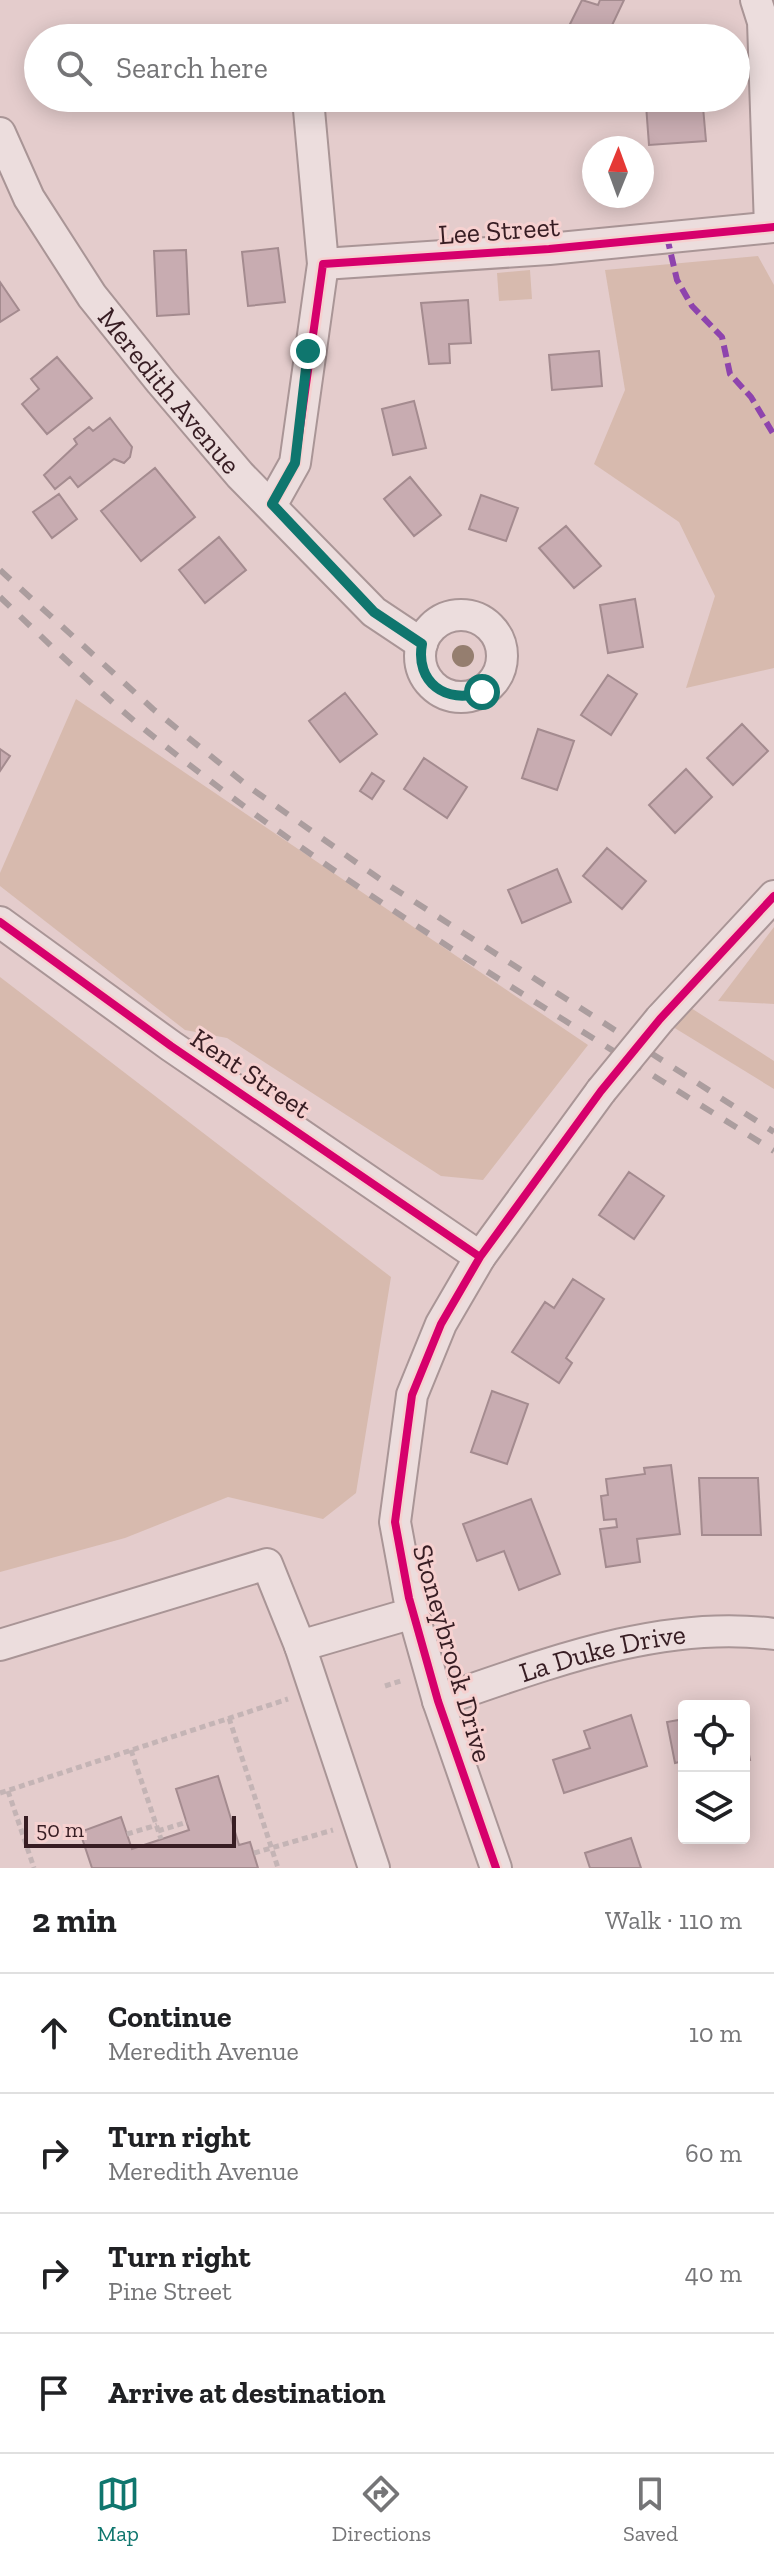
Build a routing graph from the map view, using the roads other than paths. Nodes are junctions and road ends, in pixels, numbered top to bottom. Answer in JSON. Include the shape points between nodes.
{"nodes":[{"id":1,"x":756,"y":0,"type":"edge"},
{"id":2,"x":309,"y":112,"type":"edge"},
{"id":3,"x":0,"y":133,"type":"edge"},
{"id":4,"x":772,"y":227,"type":"edge"},
{"id":5,"x":323,"y":264,"type":"junction"},
{"id":6,"x":272,"y":504,"type":"junction"},
{"id":7,"x":422,"y":644,"type":"dead end"},
{"id":8,"x":774,"y":896,"type":"edge"},
{"id":9,"x":0,"y":922,"type":"edge"},
{"id":10,"x":480,"y":1257,"type":"junction"},
{"id":11,"x":413,"y":1613,"type":"junction"},
{"id":12,"x":774,"y":1634,"type":"edge"},
{"id":13,"x":0,"y":1645,"type":"edge"},
{"id":14,"x":300,"y":1646,"type":"junction"},
{"id":15,"x":438,"y":1701,"type":"junction"},
{"id":16,"x":374,"y":1868,"type":"edge"},
{"id":17,"x":496,"y":1868,"type":"edge"}],
"edges":[{"from":1,"to":4,"type":"street","via":[[763,22]]},
{"from":2,"to":5,"type":"street"},
{"from":3,"to":6,"type":"street","name":"Meredith Avenue","via":[[29,198],[92,296],[230,464]]},
{"from":4,"to":5,"type":"street","name":"Lee Street"},
{"from":5,"to":6,"type":"street","via":[[295,463]]},
{"from":6,"to":7,"type":"street","name":"Meredith Avenue","via":[[374,612]]},
{"from":8,"to":10,"type":"street","name":"Stoneybrook Drive","bridge":true,"via":[[601,1091]]},
{"from":9,"to":10,"type":"street","name":"Kent Street"},
{"from":10,"to":11,"type":"street","name":"Stoneybrook Drive","via":[[441,1324],[412,1395],[395,1522]]},
{"from":11,"to":14,"type":"street"},
{"from":11,"to":15,"type":"street","name":"Stoneybrook Drive"},
{"from":12,"to":15,"type":"street","name":"La Duke Drive","via":[[662,1636],[552,1662]]},
{"from":13,"to":14,"type":"street","via":[[267,1564]]},
{"from":14,"to":16,"type":"street","via":[[343,1832]]},
{"from":15,"to":17,"type":"street","name":"Stoneybrook Drive"}]}
